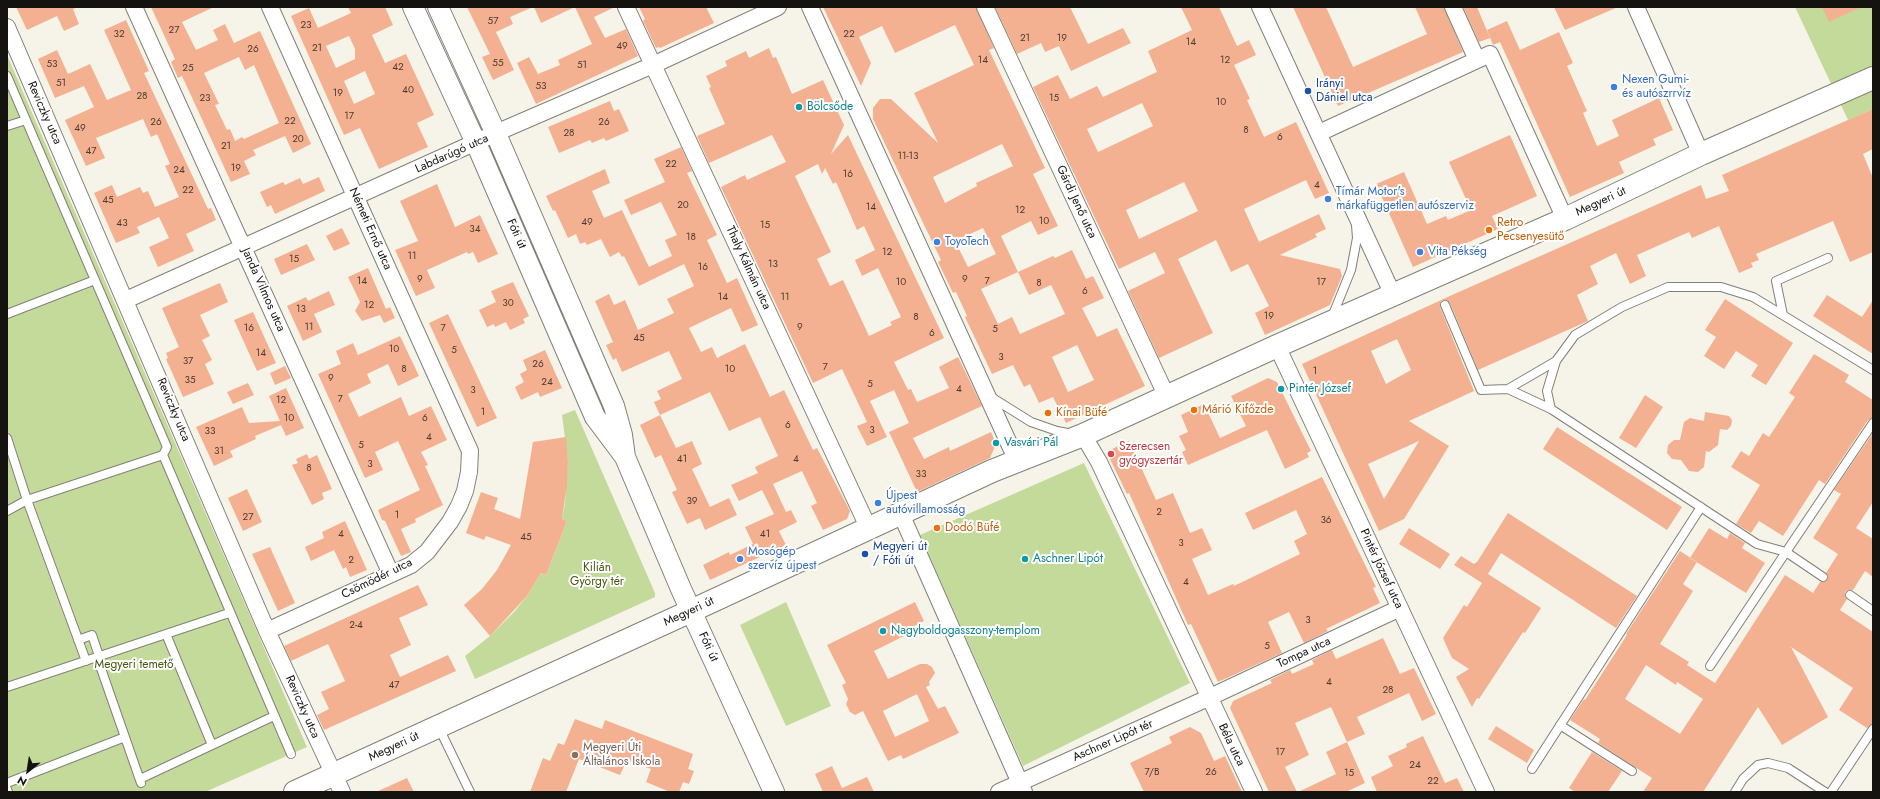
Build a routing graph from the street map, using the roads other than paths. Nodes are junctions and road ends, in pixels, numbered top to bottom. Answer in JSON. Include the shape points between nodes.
{"nodes":[{"id":1,"x":134,"y":7,"type":"edge"},
{"id":2,"x":270,"y":7,"type":"edge"},
{"id":3,"x":413,"y":7,"type":"edge"},
{"id":4,"x":438,"y":7,"type":"edge"},
{"id":5,"x":626,"y":7,"type":"edge"},
{"id":6,"x":778,"y":7,"type":"edge"},
{"id":7,"x":810,"y":7,"type":"edge"},
{"id":8,"x":985,"y":7,"type":"edge"},
{"id":9,"x":1260,"y":7,"type":"edge"},
{"id":10,"x":1453,"y":7,"type":"edge"},
{"id":11,"x":1636,"y":7,"type":"edge"},
{"id":12,"x":7,"y":27,"type":"edge"},
{"id":13,"x":1477,"y":60,"type":"junction"},
{"id":14,"x":653,"y":65,"type":"junction"},
{"id":15,"x":7,"y":76,"type":"edge"},
{"id":16,"x":1873,"y":78,"type":"edge"},
{"id":17,"x":26,"y":120,"type":"junction"},
{"id":18,"x":7,"y":126,"type":"edge"},
{"id":19,"x":1319,"y":133,"type":"junction"},
{"id":20,"x":496,"y":134,"type":"junction"},
{"id":21,"x":476,"y":143,"type":"junction"},
{"id":22,"x":1701,"y":154,"type":"junction"},
{"id":23,"x":356,"y":197,"type":"junction"},
{"id":24,"x":1355,"y":212,"type":"junction"},
{"id":25,"x":1565,"y":219,"type":"junction"},
{"id":26,"x":244,"y":247,"type":"junction"},
{"id":27,"x":1828,"y":258,"type":"dead end"},
{"id":28,"x":95,"y":280,"type":"junction"},
{"id":29,"x":1393,"y":295,"type":"junction"},
{"id":30,"x":126,"y":300,"type":"junction"},
{"id":31,"x":1445,"y":305,"type":"dead end"},
{"id":32,"x":7,"y":314,"type":"edge"},
{"id":33,"x":1783,"y":315,"type":"junction"},
{"id":34,"x":1328,"y":324,"type":"junction"},
{"id":35,"x":1277,"y":346,"type":"junction"},
{"id":36,"x":1556,"y":361,"type":"junction"},
{"id":37,"x":1873,"y":370,"type":"edge"},
{"id":38,"x":1508,"y":388,"type":"junction"},
{"id":39,"x":988,"y":395,"type":"junction"},
{"id":40,"x":1167,"y":397,"type":"junction"},
{"id":41,"x":1551,"y":409,"type":"junction"},
{"id":42,"x":1873,"y":423,"type":"edge"},
{"id":43,"x":1083,"y":435,"type":"junction"},
{"id":44,"x":7,"y":438,"type":"edge"},
{"id":45,"x":470,"y":451,"type":"joint"},
{"id":46,"x":163,"y":455,"type":"junction"},
{"id":47,"x":625,"y":457,"type":"junction"},
{"id":48,"x":1017,"y":461,"type":"junction"},
{"id":49,"x":27,"y":500,"type":"junction"},
{"id":50,"x":1701,"y":507,"type":"junction"},
{"id":51,"x":7,"y":512,"type":"edge"},
{"id":52,"x":901,"y":514,"type":"junction"},
{"id":53,"x":869,"y":529,"type":"junction"},
{"id":54,"x":1786,"y":552,"type":"junction"},
{"id":55,"x":392,"y":574,"type":"junction"},
{"id":56,"x":1823,"y":577,"type":"dead end"},
{"id":57,"x":1850,"y":595,"type":"dead end"},
{"id":58,"x":1400,"y":608,"type":"junction"},
{"id":59,"x":1873,"y":610,"type":"edge"},
{"id":60,"x":691,"y":612,"type":"junction"},
{"id":61,"x":229,"y":613,"type":"junction"},
{"id":62,"x":268,"y":631,"type":"junction"},
{"id":63,"x":166,"y":634,"type":"junction"},
{"id":64,"x":78,"y":640,"type":"junction"},
{"id":65,"x":98,"y":656,"type":"junction"},
{"id":66,"x":86,"y":661,"type":"junction"},
{"id":67,"x":1710,"y":666,"type":"dead end"},
{"id":68,"x":7,"y":687,"type":"edge"},
{"id":69,"x":1208,"y":698,"type":"junction"},
{"id":70,"x":274,"y":716,"type":"junction"},
{"id":71,"x":1560,"y":725,"type":"junction"},
{"id":72,"x":438,"y":727,"type":"junction"},
{"id":73,"x":1873,"y":729,"type":"edge"},
{"id":74,"x":125,"y":737,"type":"junction"},
{"id":75,"x":212,"y":745,"type":"junction"},
{"id":76,"x":291,"y":754,"type":"dead end"},
{"id":77,"x":1532,"y":769,"type":"dead end"},
{"id":78,"x":1632,"y":771,"type":"dead end"},
{"id":79,"x":7,"y":783,"type":"edge"},
{"id":80,"x":337,"y":784,"type":"edge"},
{"id":81,"x":1022,"y":788,"type":"edge"},
{"id":82,"x":7,"y":789,"type":"edge"},
{"id":83,"x":8,"y":792,"type":"edge"},
{"id":84,"x":295,"y":792,"type":"edge"},
{"id":85,"x":470,"y":792,"type":"edge"},
{"id":86,"x":774,"y":792,"type":"edge"},
{"id":87,"x":999,"y":792,"type":"edge"},
{"id":88,"x":1254,"y":792,"type":"edge"},
{"id":89,"x":1486,"y":792,"type":"edge"},
{"id":90,"x":1735,"y":792,"type":"edge"},
{"id":91,"x":1825,"y":792,"type":"edge"},
{"id":92,"x":1831,"y":792,"type":"edge"}],
"edges":[{"from":1,"to":26,"type":"street","name":"Janda Vilmos utca"},
{"from":2,"to":23,"type":"street","name":"Németi Ernő utca"},
{"from":3,"to":21,"type":"street","name":"Fóti út"},
{"from":4,"to":20,"type":"street","name":"Fóti út"},
{"from":5,"to":14,"type":"street","name":"Thaly Kálmán utca"},
{"from":6,"to":14,"type":"street","name":"Labdarúgó utca"},
{"from":7,"to":39,"type":"street"},
{"from":8,"to":40,"type":"street","name":"Gárdi Jenő utca"},
{"from":9,"to":19,"type":"street"},
{"from":10,"to":13,"type":"street"},
{"from":11,"to":22,"type":"street"},
{"from":12,"to":30,"type":"street","name":"Reviczky utca"},
{"from":13,"to":19,"type":"street"},
{"from":13,"to":25,"type":"street","via":[[1490,54]]},
{"from":14,"to":20,"type":"street","name":"Labdarúgó utca"},
{"from":14,"to":53,"type":"street","name":"Thaly Kálmán utca"},
{"from":15,"to":17,"type":"lane"},
{"from":16,"to":22,"type":"main road","name":"Megyeri út"},
{"from":17,"to":18,"type":"lane"},
{"from":17,"to":28,"type":"lane"},
{"from":19,"to":24,"type":"street"},
{"from":20,"to":21,"type":"street","name":"Labdarúgó utca"},
{"from":20,"to":47,"type":"street","name":"Fóti út","via":[[614,406]]},
{"from":21,"to":23,"type":"street","name":"Labdarúgó utca"},
{"from":21,"to":47,"type":"street","name":"Fóti út","via":[[595,417]]},
{"from":22,"to":25,"type":"main road","name":"Megyeri út"},
{"from":23,"to":26,"type":"street","name":"Labdarúgó utca"},
{"from":23,"to":45,"type":"street","name":"Németi Ernő utca"},
{"from":24,"to":29,"type":"street"},
{"from":24,"to":34,"type":"lane","via":[[1357,238],[1351,270],[1339,304]]},
{"from":25,"to":29,"type":"main road","name":"Megyeri út"},
{"from":26,"to":30,"type":"street","name":"Labdarúgó utca"},
{"from":26,"to":55,"type":"street","name":"Janda Vilmos utca"},
{"from":27,"to":33,"type":"lane","via":[[1776,281]]},
{"from":28,"to":32,"type":"lane"},
{"from":28,"to":46,"type":"lane","via":[[167,447]]},
{"from":29,"to":34,"type":"main road","name":"Megyeri út"},
{"from":30,"to":62,"type":"street","name":"Reviczky utca"},
{"from":31,"to":38,"type":"lane","via":[[1481,390]]},
{"from":33,"to":36,"type":"lane","via":[[1753,297],[1721,287],[1668,287],[1622,307],[1575,335]]},
{"from":33,"to":37,"type":"lane"},
{"from":34,"to":35,"type":"main road","name":"Megyeri út"},
{"from":35,"to":40,"type":"main road","name":"Megyeri út"},
{"from":35,"to":58,"type":"street","name":"Pintér József utca"},
{"from":36,"to":38,"type":"lane"},
{"from":36,"to":41,"type":"lane","via":[[1548,391]]},
{"from":38,"to":41,"type":"lane"},
{"from":39,"to":43,"type":"lane","via":[[1031,422],[1057,431]]},
{"from":39,"to":48,"type":"street"},
{"from":40,"to":43,"type":"main road","name":"Megyeri út"},
{"from":41,"to":50,"type":"lane"},
{"from":42,"to":54,"type":"lane"},
{"from":43,"to":48,"type":"main road","name":"Megyeri út"},
{"from":43,"to":69,"type":"street","via":[[1099,462]]},
{"from":44,"to":49,"type":"lane"},
{"from":45,"to":55,"type":"street","name":"Csömödér utca","via":[[465,491],[450,522],[427,552]]},
{"from":46,"to":49,"type":"lane"},
{"from":46,"to":61,"type":"lane"},
{"from":47,"to":60,"type":"street","name":"Fóti út"},
{"from":48,"to":52,"type":"main road","name":"Megyeri út"},
{"from":49,"to":51,"type":"lane"},
{"from":49,"to":64,"type":"lane"},
{"from":50,"to":54,"type":"lane","via":[[1757,544]]},
{"from":50,"to":71,"type":"lane"},
{"from":52,"to":53,"type":"main road","name":"Megyeri út"},
{"from":52,"to":81,"type":"street"},
{"from":53,"to":60,"type":"main road","name":"Megyeri út"},
{"from":54,"to":56,"type":"lane"},
{"from":54,"to":67,"type":"lane"},
{"from":55,"to":62,"type":"street","name":"Csömödér utca"},
{"from":57,"to":59,"type":"lane"},
{"from":58,"to":69,"type":"street","name":"Tompa utca"},
{"from":58,"to":89,"type":"street","name":"Pintér József utca"},
{"from":60,"to":72,"type":"main road","name":"Megyeri út"},
{"from":60,"to":86,"type":"street","name":"Fóti út"},
{"from":61,"to":63,"type":"lane"},
{"from":61,"to":70,"type":"lane"},
{"from":62,"to":80,"type":"street","name":"Reviczky utca"},
{"from":63,"to":65,"type":"lane"},
{"from":63,"to":75,"type":"lane"},
{"from":64,"to":65,"type":"lane","via":[[92,635]]},
{"from":64,"to":66,"type":"lane"},
{"from":65,"to":66,"type":"lane"},
{"from":65,"to":74,"type":"lane"},
{"from":66,"to":68,"type":"lane"},
{"from":69,"to":81,"type":"street","name":"Aschner Lipót tér"},
{"from":69,"to":88,"type":"street","name":"Béla utca"},
{"from":70,"to":75,"type":"lane"},
{"from":70,"to":76,"type":"lane"},
{"from":71,"to":77,"type":"lane"},
{"from":71,"to":78,"type":"lane"},
{"from":72,"to":80,"type":"main road","name":"Megyeri út"},
{"from":72,"to":85,"type":"lane"},
{"from":73,"to":92,"type":"lane"},
{"from":74,"to":75,"type":"lane","via":[[140,781]]},
{"from":74,"to":79,"type":"lane"},
{"from":80,"to":84,"type":"main road","name":"Megyeri út"},
{"from":81,"to":87,"type":"street"},
{"from":82,"to":83,"type":"lane"},
{"from":90,"to":91,"type":"lane","via":[[1743,779],[1758,765],[1768,763],[1788,768]]}]}
